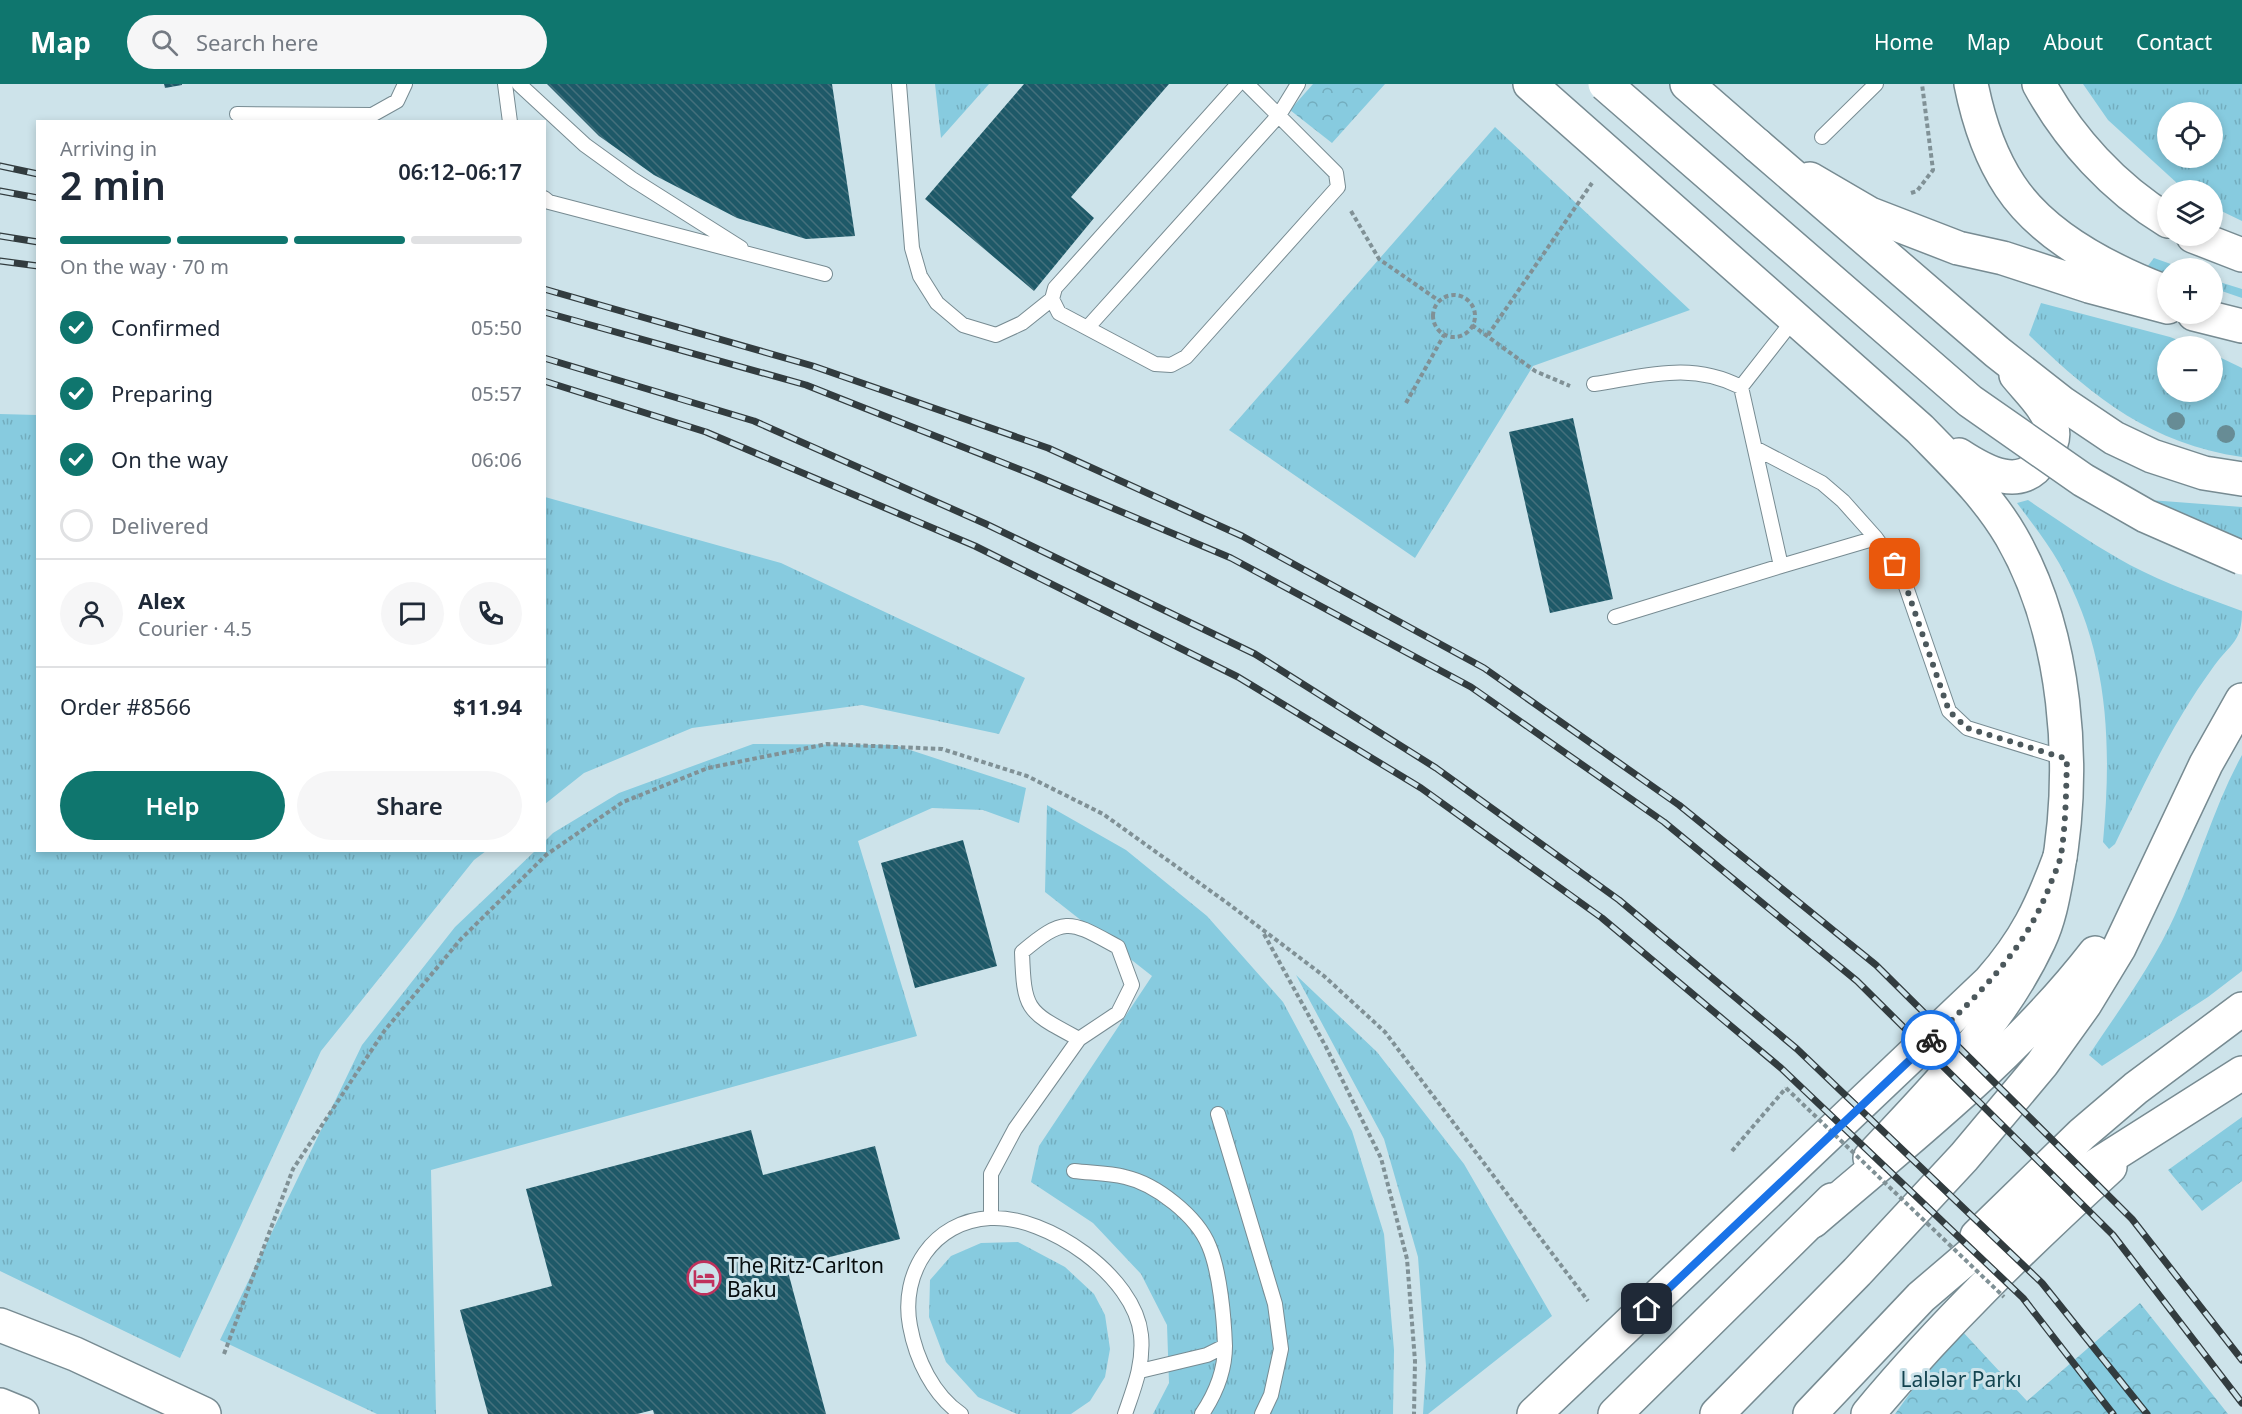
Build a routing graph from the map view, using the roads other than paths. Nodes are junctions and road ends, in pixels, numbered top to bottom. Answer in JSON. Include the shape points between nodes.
{"nodes":[{"id":1,"x":405,"y":84,"type":"edge"},
{"id":2,"x":505,"y":84,"type":"edge"},
{"id":3,"x":519,"y":84,"type":"edge"},
{"id":4,"x":899,"y":84,"type":"edge"},
{"id":5,"x":1238,"y":84,"type":"edge"},
{"id":6,"x":1247,"y":84,"type":"edge"},
{"id":7,"x":1298,"y":84,"type":"edge"},
{"id":8,"x":1530,"y":84,"type":"edge"},
{"id":9,"x":1605,"y":84,"type":"edge"},
{"id":10,"x":1687,"y":84,"type":"edge"},
{"id":11,"x":1876,"y":84,"type":"edge"},
{"id":12,"x":1971,"y":84,"type":"edge"},
{"id":13,"x":2039,"y":84,"type":"edge"},
{"id":14,"x":237,"y":114,"type":"dead end"},
{"id":15,"x":1279,"y":115,"type":"junction"},
{"id":16,"x":510,"y":120,"type":"edge"},
{"id":17,"x":1822,"y":137,"type":"dead end"},
{"id":18,"x":1757,"y":145,"type":"junction"},
{"id":19,"x":546,"y":200,"type":"edge"},
{"id":20,"x":2157,"y":213,"type":"edge"},
{"id":21,"x":2219,"y":246,"type":"edge"},
{"id":22,"x":752,"y":255,"type":"junction"},
{"id":23,"x":2242,"y":255,"type":"edge"},
{"id":24,"x":825,"y":274,"type":"dead end"},
{"id":25,"x":2157,"y":288,"type":"edge"},
{"id":26,"x":1052,"y":299,"type":"junction"},
{"id":27,"x":2157,"y":304,"type":"edge"},
{"id":28,"x":2223,"y":315,"type":"edge"},
{"id":29,"x":1795,"y":318,"type":"junction"},
{"id":30,"x":2223,"y":320,"type":"edge"},
{"id":31,"x":2242,"y":324,"type":"edge"},
{"id":32,"x":1088,"y":327,"type":"junction"},
{"id":33,"x":1997,"y":352,"type":"junction"},
{"id":34,"x":1594,"y":384,"type":"road end"},
{"id":35,"x":1741,"y":387,"type":"junction"},
{"id":36,"x":1920,"y":429,"type":"junction"},
{"id":37,"x":1755,"y":447,"type":"junction"},
{"id":38,"x":2242,"y":479,"type":"edge"},
{"id":39,"x":1876,"y":538,"type":"junction"},
{"id":40,"x":2242,"y":558,"type":"edge"},
{"id":41,"x":1781,"y":566,"type":"junction"},
{"id":42,"x":1615,"y":617,"type":"dead end"},
{"id":43,"x":2242,"y":700,"type":"edge"},
{"id":44,"x":2067,"y":759,"type":"junction"},
{"id":45,"x":2168,"y":844,"type":"junction"},
{"id":46,"x":2060,"y":857,"type":"junction"},
{"id":47,"x":2242,"y":1009,"type":"edge"},
{"id":48,"x":1079,"y":1039,"type":"junction"},
{"id":49,"x":2242,"y":1074,"type":"edge"},
{"id":50,"x":1218,"y":1114,"type":"dead end"},
{"id":51,"x":2157,"y":1127,"type":"junction"},
{"id":52,"x":1074,"y":1171,"type":"dead end"},
{"id":53,"x":991,"y":1218,"type":"junction"},
{"id":54,"x":1813,"y":1221,"type":"junction"},
{"id":55,"x":1921,"y":1297,"type":"junction"},
{"id":56,"x":0,"y":1325,"type":"edge"},
{"id":57,"x":1225,"y":1347,"type":"junction"},
{"id":58,"x":1140,"y":1371,"type":"junction"},
{"id":59,"x":0,"y":1405,"type":"edge"},
{"id":60,"x":22,"y":1414,"type":"edge"},
{"id":61,"x":204,"y":1414,"type":"edge"},
{"id":62,"x":961,"y":1414,"type":"edge"},
{"id":63,"x":1125,"y":1414,"type":"edge"},
{"id":64,"x":1202,"y":1414,"type":"edge"},
{"id":65,"x":1262,"y":1414,"type":"edge"},
{"id":66,"x":1534,"y":1414,"type":"edge"},
{"id":67,"x":1615,"y":1414,"type":"edge"},
{"id":68,"x":1717,"y":1414,"type":"edge"},
{"id":69,"x":1810,"y":1414,"type":"edge"},
{"id":70,"x":1868,"y":1414,"type":"edge"}],
"edges":[{"from":1,"to":14,"type":"lane","via":[[397,101],[372,114]]},
{"from":2,"to":16,"type":"lane"},
{"from":3,"to":22,"type":"lane","via":[[585,145],[632,180]]},
{"from":4,"to":26,"type":"lane","via":[[912,248],[920,276],[937,303],[963,325],[996,335],[1022,323]]},
{"from":5,"to":26,"type":"lane","via":[[1055,288]]},
{"from":6,"to":15,"type":"lane"},
{"from":7,"to":15,"type":"lane"},
{"from":8,"to":29,"type":"main road"},
{"from":9,"to":40,"type":"main road","bridge":true,"via":[[1970,401],[2083,480],[2146,516]]},
{"from":10,"to":18,"type":"main road"},
{"from":11,"to":17,"type":"lane"},
{"from":12,"to":25,"type":"main road","via":[[1990,147],[2010,186],[2033,212],[2094,257]]},
{"from":13,"to":20,"type":"main road","via":[[2081,146],[2114,180]]},
{"from":15,"to":32,"type":"lane"},
{"from":15,"to":32,"type":"lane","via":[[1336,172],[1338,187],[1186,357],[1171,365],[1155,364]]},
{"from":18,"to":27,"type":"main road","via":[[1870,214],[1958,248]]},
{"from":18,"to":33,"type":"main road"},
{"from":19,"to":22,"type":"lane"},
{"from":21,"to":23,"type":"main road"},
{"from":22,"to":24,"type":"lane"},
{"from":26,"to":32,"type":"lane","via":[[1059,313]]},
{"from":28,"to":31,"type":"main road"},
{"from":29,"to":35,"type":"lane"},
{"from":29,"to":36,"type":"main road"},
{"from":30,"to":31,"type":"main road"},
{"from":33,"to":36,"type":"main road","via":[[2044,409],[2053,429],[2052,444],[2040,463],[2028,474],[2011,478],[1985,472]]},
{"from":33,"to":38,"type":"main road","via":[[2114,438],[2152,456],[2204,473]]},
{"from":34,"to":35,"type":"lane","via":[[1688,370],[1720,376]]},
{"from":35,"to":37,"type":"lane"},
{"from":36,"to":44,"type":"main road","via":[[1980,490],[2011,537],[2037,593],[2054,655]]},
{"from":37,"to":39,"type":"lane","via":[[1822,483]]},
{"from":37,"to":41,"type":"lane"},
{"from":39,"to":41,"type":"lane"},
{"from":39,"to":44,"type":"lane","via":[[1902,575],[1949,711],[1967,728]]},
{"from":41,"to":42,"type":"lane"},
{"from":43,"to":45,"type":"main road"},
{"from":44,"to":46,"type":"main road"},
{"from":45,"to":54,"type":"main road","via":[[2100,946],[2038,1020],[1958,1097]]},
{"from":45,"to":68,"type":"main road","via":[[2119,948],[2085,1004],[2004,1112],[1857,1272]]},
{"from":46,"to":54,"type":"main road","via":[[2040,939],[2010,994],[1956,1064]]},
{"from":46,"to":66,"type":"main road","via":[[2027,934],[1990,981]]},
{"from":47,"to":55,"type":"main road","via":[[2136,1088],[2082,1134],[1977,1236]]},
{"from":48,"to":48,"type":"lane","via":[[1118,1013],[1132,985],[1118,947],[1078,926],[1049,929],[1022,952],[1023,993],[1038,1017]]},
{"from":48,"to":53,"type":"lane","via":[[1015,1129],[991,1174]]},
{"from":49,"to":51,"type":"main road"},
{"from":50,"to":65,"type":"lane","via":[[1275,1304],[1281,1349],[1271,1395]]},
{"from":51,"to":55,"type":"main road","via":[[2026,1211]]},
{"from":51,"to":70,"type":"main road","via":[[2004,1266],[1919,1352]]},
{"from":52,"to":57,"type":"lane","via":[[1125,1177],[1159,1190],[1184,1211],[1209,1245],[1224,1316]]},
{"from":53,"to":58,"type":"lane","via":[[1031,1225],[1056,1236],[1108,1272],[1131,1300],[1141,1334]]},
{"from":53,"to":62,"type":"lane","via":[[957,1225],[930,1245],[913,1271],[906,1306],[914,1346],[933,1386]]},
{"from":54,"to":67,"type":"main road"},
{"from":55,"to":69,"type":"main road"},
{"from":56,"to":61,"type":"main road","via":[[75,1354]]},
{"from":57,"to":58,"type":"lane"},
{"from":57,"to":64,"type":"lane","via":[[1225,1366]]},
{"from":58,"to":63,"type":"lane"},
{"from":59,"to":60,"type":"main road"}]}
